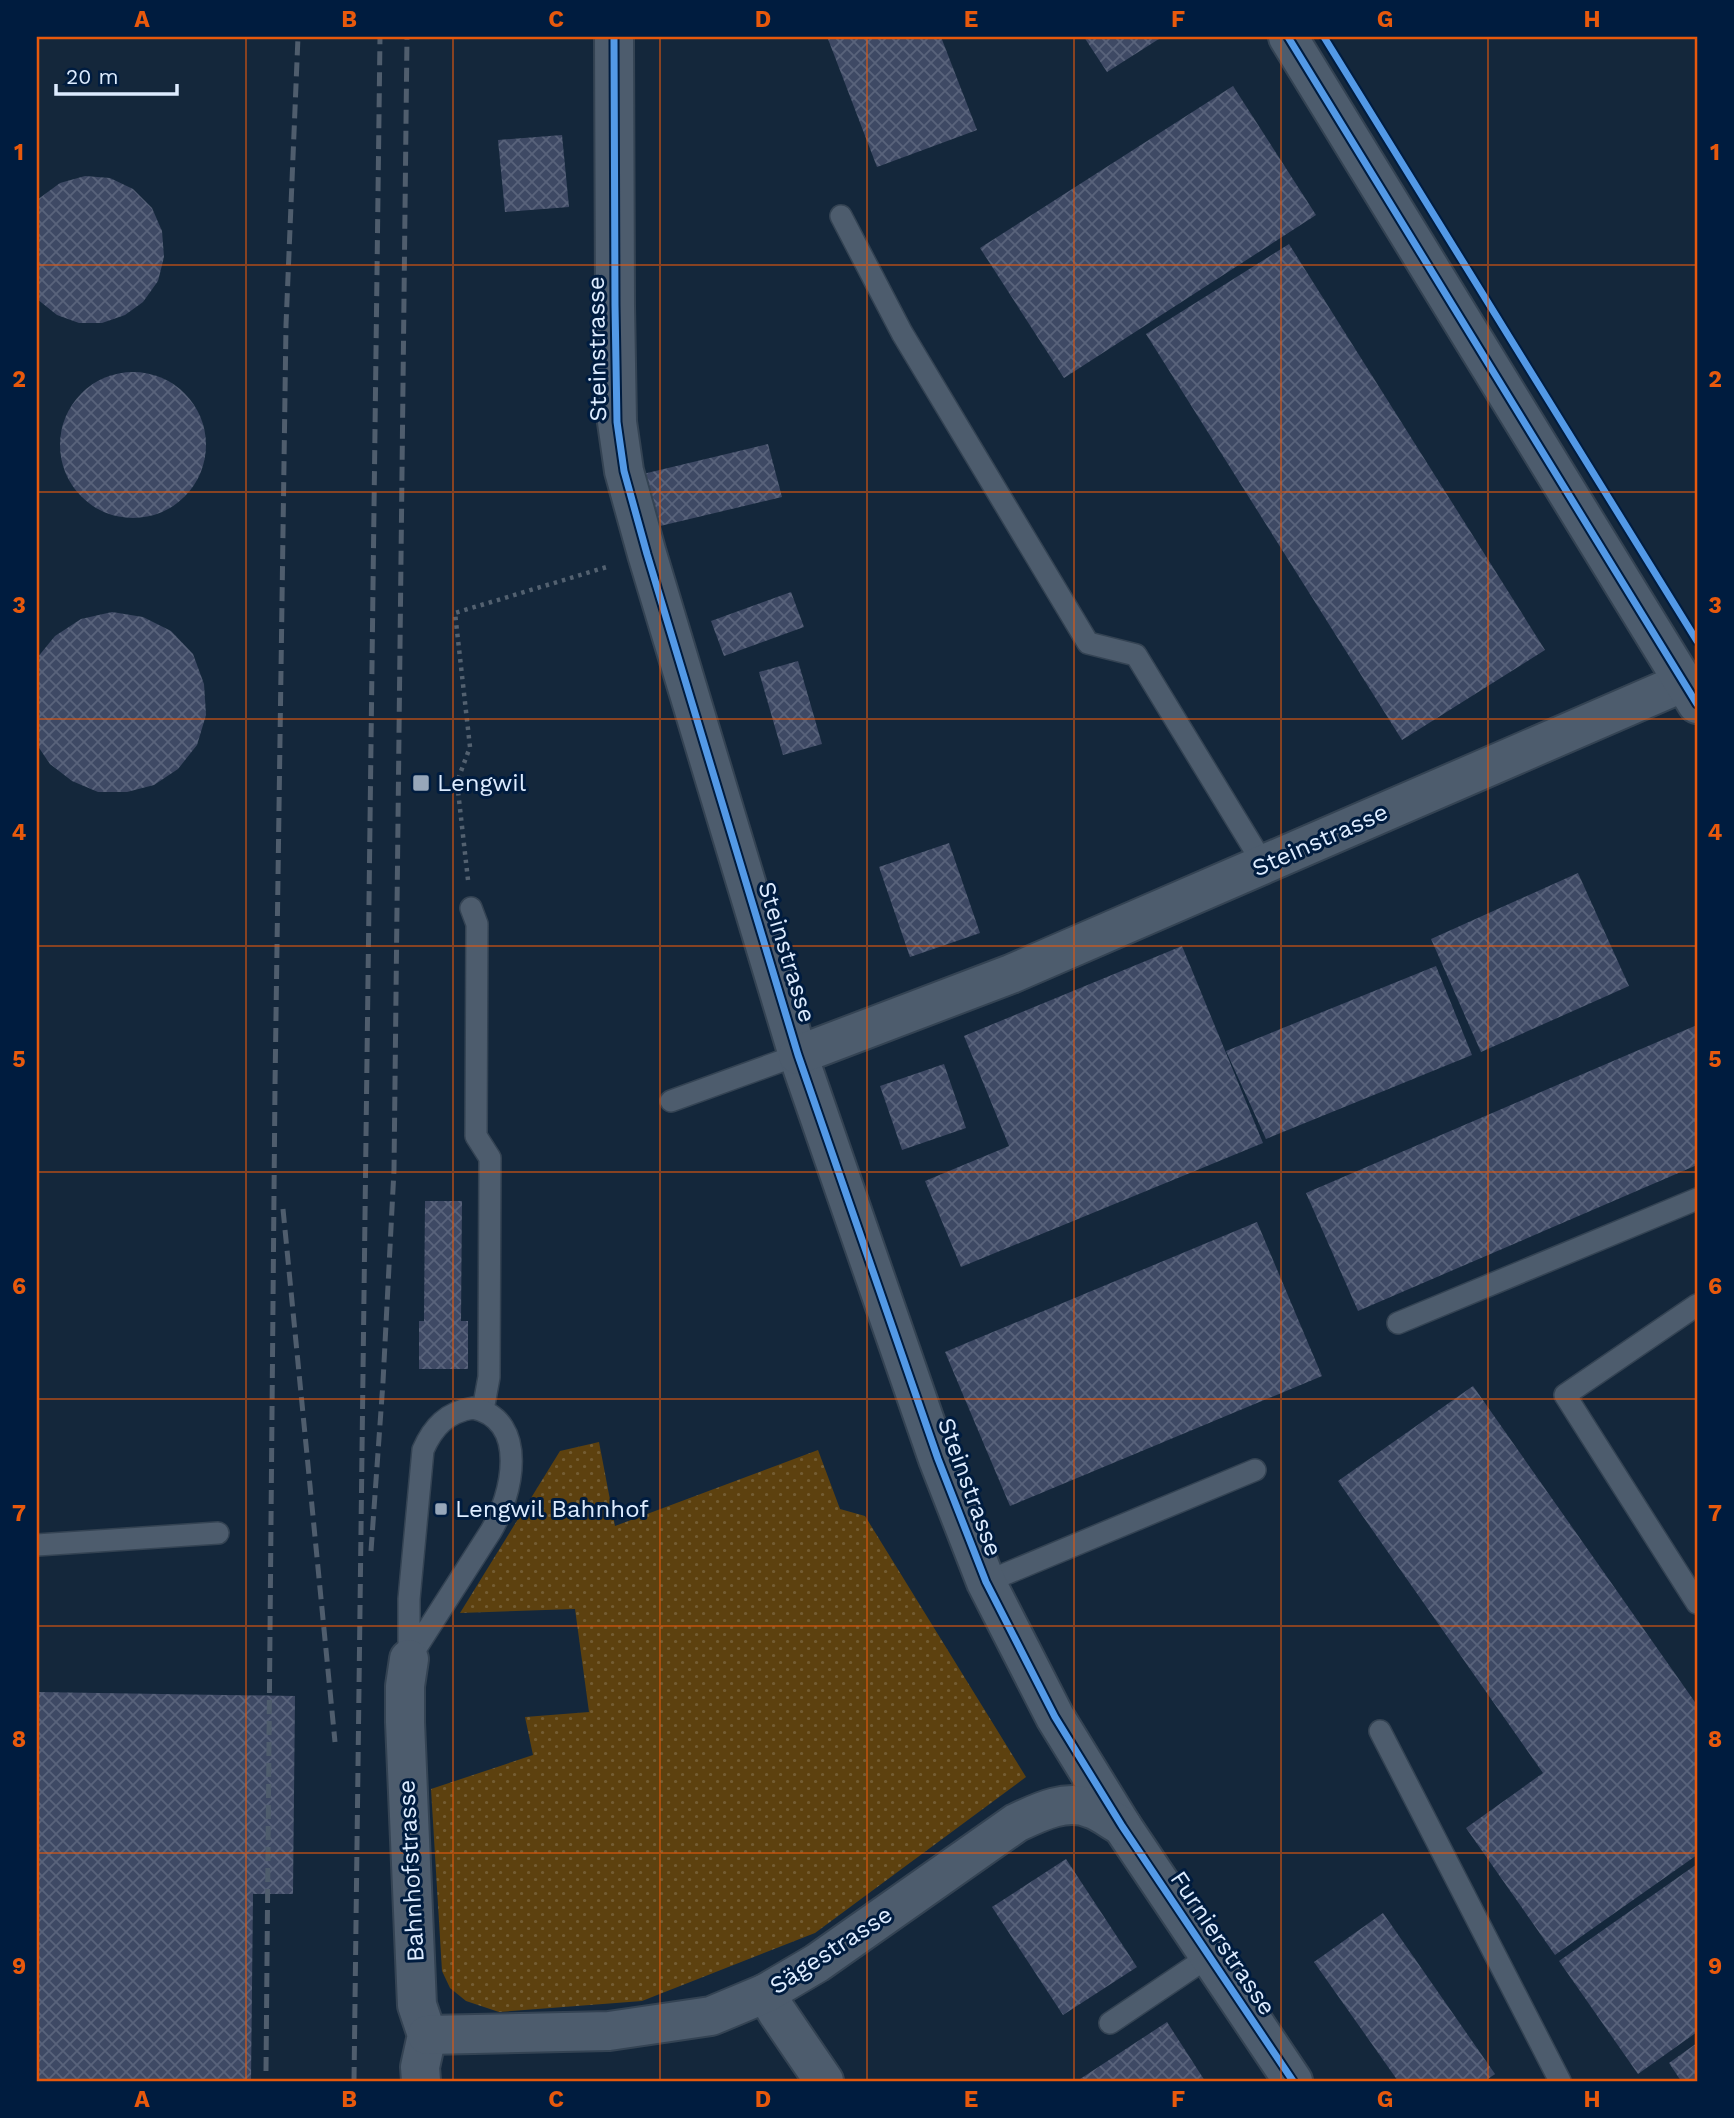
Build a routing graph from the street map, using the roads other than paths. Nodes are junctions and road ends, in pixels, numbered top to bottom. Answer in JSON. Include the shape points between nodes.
{"nodes":[{"id":1,"x":614,"y":37,"type":"edge"},
{"id":2,"x":1288,"y":37,"type":"edge"},
{"id":3,"x":841,"y":215,"type":"dead end"},
{"id":4,"x":1690,"y":693,"type":"edge"},
{"id":5,"x":1264,"y":865,"type":"junction"},
{"id":6,"x":471,"y":908,"type":"road end"},
{"id":7,"x":798,"y":1055,"type":"junction"},
{"id":8,"x":671,"y":1101,"type":"dead end"},
{"id":9,"x":1697,"y":1199,"type":"edge"},
{"id":10,"x":1697,"y":1305,"type":"edge"},
{"id":11,"x":1398,"y":1323,"type":"dead end"},
{"id":12,"x":483,"y":1410,"type":"junction"},
{"id":13,"x":1255,"y":1471,"type":"dead end"},
{"id":14,"x":218,"y":1533,"type":"dead end"},
{"id":15,"x":37,"y":1545,"type":"edge"},
{"id":16,"x":986,"y":1582,"type":"junction"},
{"id":17,"x":1697,"y":1603,"type":"edge"},
{"id":18,"x":409,"y":1658,"type":"junction"},
{"id":19,"x":1380,"y":1731,"type":"dead end"},
{"id":20,"x":1122,"y":1826,"type":"junction"},
{"id":21,"x":1208,"y":1957,"type":"junction"},
{"id":22,"x":766,"y":1993,"type":"junction"},
{"id":23,"x":1110,"y":2023,"type":"dead end"},
{"id":24,"x":427,"y":2035,"type":"junction"},
{"id":25,"x":421,"y":2081,"type":"edge"},
{"id":26,"x":824,"y":2081,"type":"edge"},
{"id":27,"x":1293,"y":2081,"type":"edge"},
{"id":28,"x":1560,"y":2081,"type":"edge"}],
"edges":[{"from":1,"to":7,"type":"street","name":"Steinstrasse","via":[[617,422],[624,471]]},
{"from":2,"to":4,"type":"street"},
{"from":3,"to":5,"type":"lane","via":[[902,334],[1088,643],[1136,655]]},
{"from":4,"to":5,"type":"street","name":"Steinstrasse"},
{"from":5,"to":7,"type":"street","name":"Steinstrasse","via":[[1011,974]]},
{"from":6,"to":12,"type":"lane","via":[[477,924],[476,1136],[490,1158],[489,1377]]},
{"from":7,"to":8,"type":"lane"},
{"from":7,"to":16,"type":"street","name":"Steinstrasse","via":[[938,1458]]},
{"from":9,"to":11,"type":"lane"},
{"from":10,"to":17,"type":"lane","via":[[1565,1395]]},
{"from":12,"to":18,"type":"lane","via":[[503,1428],[509,1441],[509,1492],[491,1531]]},
{"from":12,"to":18,"type":"lane","via":[[450,1414],[429,1435],[423,1450],[408,1599]]},
{"from":13,"to":16,"type":"lane"},
{"from":14,"to":15,"type":"lane"},
{"from":16,"to":20,"type":"street","name":"Steinstrasse","via":[[1055,1717]]},
{"from":18,"to":24,"type":"street","name":"Bahnhofstrasse","via":[[405,1722],[417,2005]]},
{"from":19,"to":28,"type":"lane"},
{"from":20,"to":21,"type":"street","name":"Furnierstrasse"},
{"from":20,"to":22,"type":"street","name":"Sägestrasse","via":[[1091,1808],[1044,1809],[1016,1823],[817,1963]]},
{"from":21,"to":23,"type":"lane"},
{"from":21,"to":27,"type":"street","name":"Furnierstrasse"},
{"from":22,"to":24,"type":"street","name":"Sägestrasse","via":[[711,2016],[609,2031]]},
{"from":22,"to":26,"type":"street"},
{"from":24,"to":25,"type":"street","name":"Bahnhofstrasse"}]}
